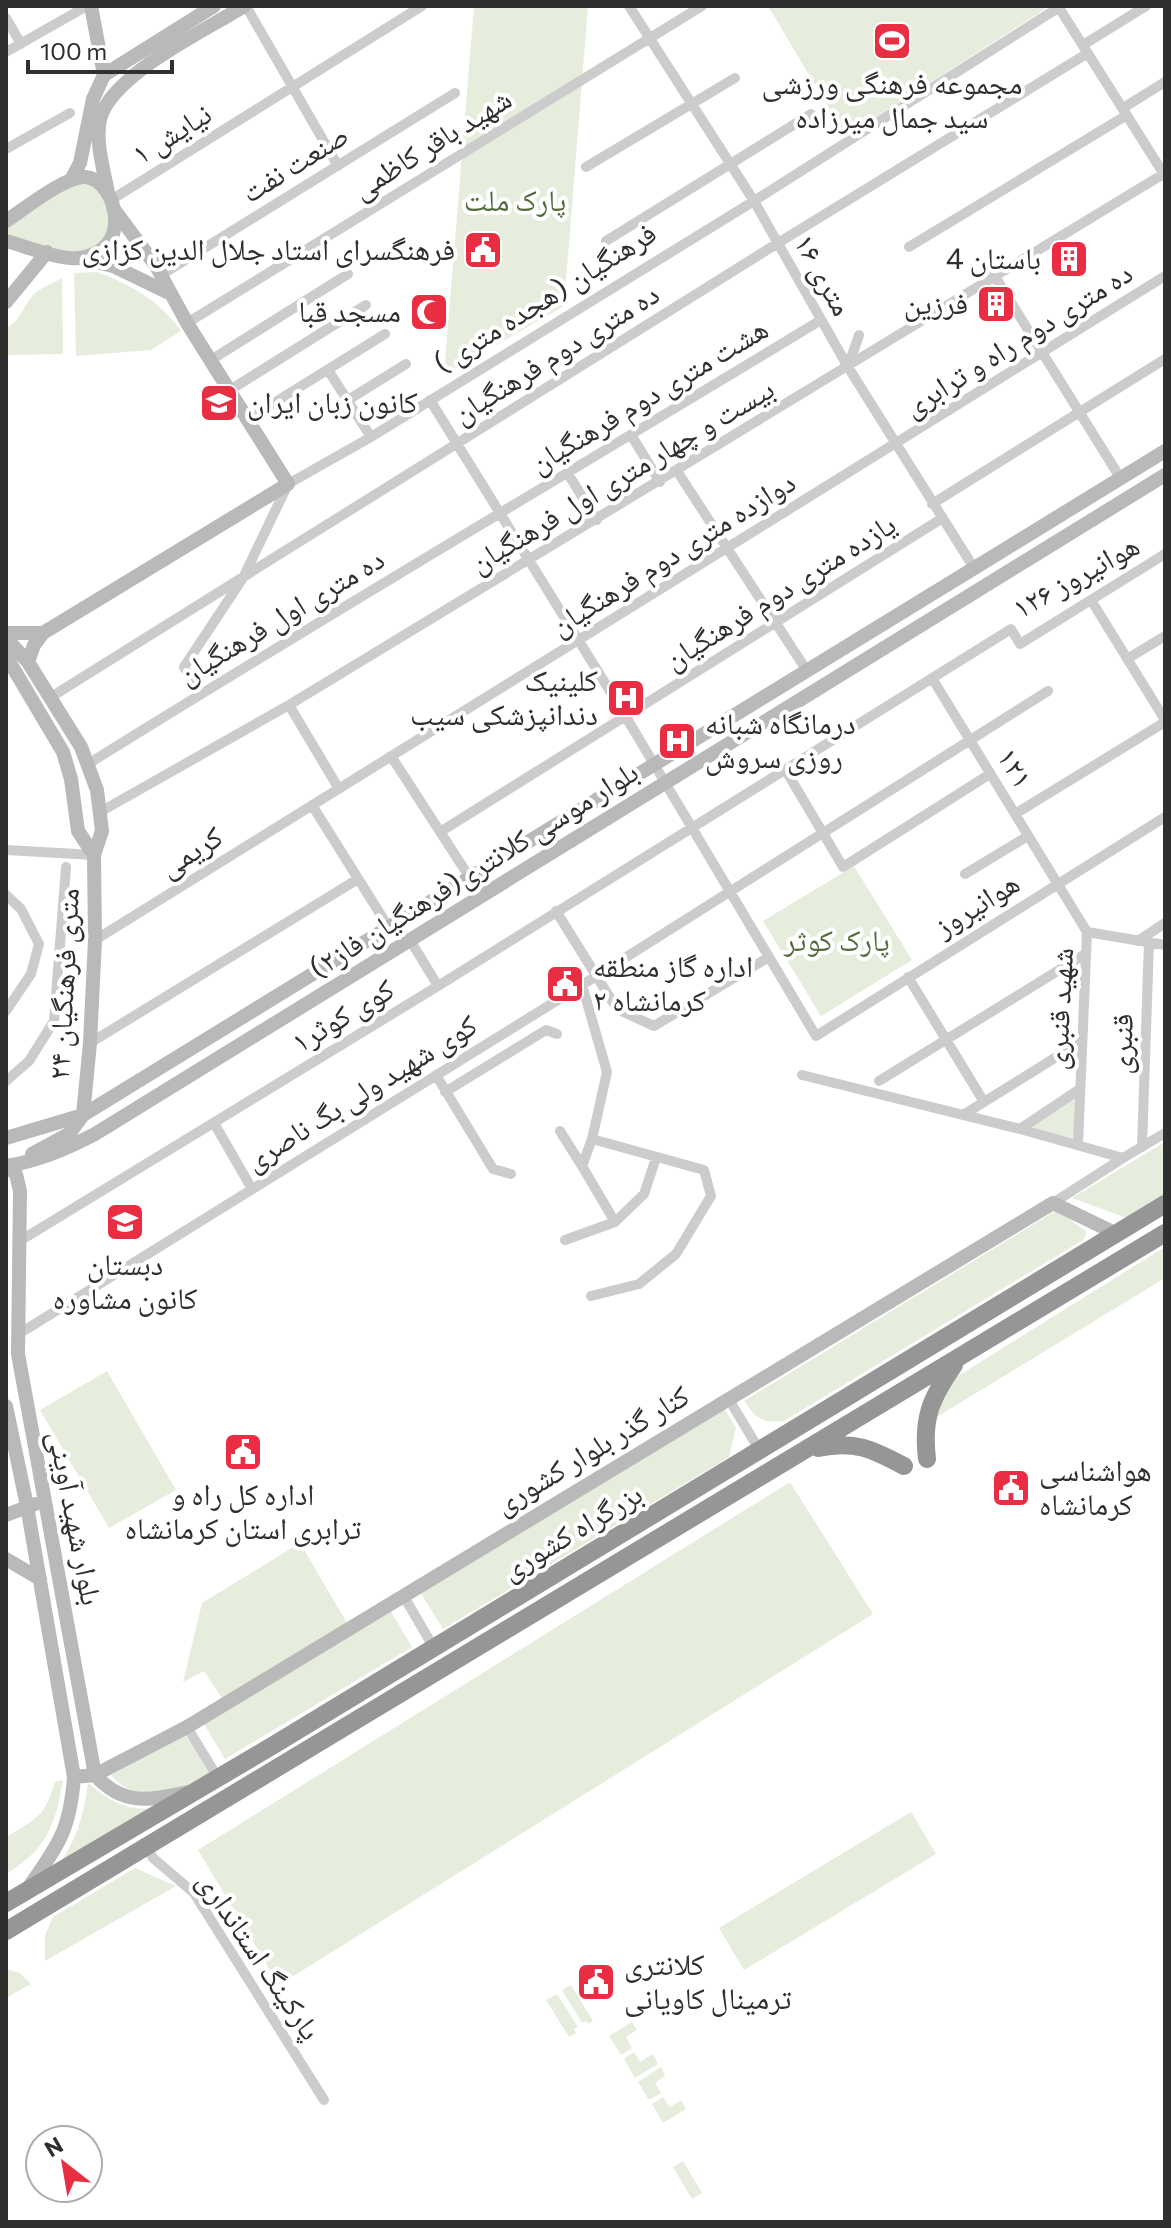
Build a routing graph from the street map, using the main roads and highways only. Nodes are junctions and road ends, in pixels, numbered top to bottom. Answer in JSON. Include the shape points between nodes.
{"nodes":[{"id":1,"x":89,"y":6,"type":"edge"},
{"id":2,"x":214,"y":6,"type":"edge"},
{"id":3,"x":245,"y":6,"type":"edge"},
{"id":4,"x":104,"y":75,"type":"junction"},
{"id":5,"x":72,"y":178,"type":"junction"},
{"id":6,"x":110,"y":201,"type":"junction"},
{"id":7,"x":6,"y":221,"type":"edge"},
{"id":8,"x":6,"y":241,"type":"edge"},
{"id":9,"x":47,"y":252,"type":"junction"},
{"id":10,"x":79,"y":258,"type":"junction"},
{"id":11,"x":169,"y":293,"type":"junction"},
{"id":12,"x":6,"y":302,"type":"edge"},
{"id":13,"x":1165,"y":451,"type":"edge"},
{"id":14,"x":1165,"y":475,"type":"edge"},
{"id":15,"x":43,"y":633,"type":"junction"},
{"id":16,"x":6,"y":636,"type":"edge"},
{"id":17,"x":6,"y":656,"type":"edge"},
{"id":18,"x":28,"y":662,"type":"junction"},
{"id":19,"x":94,"y":855,"type":"junction"},
{"id":20,"x":83,"y":1115,"type":"junction"},
{"id":21,"x":6,"y":1138,"type":"edge"},
{"id":22,"x":6,"y":1166,"type":"edge"},
{"id":23,"x":1165,"y":1204,"type":"edge"},
{"id":24,"x":1165,"y":1233,"type":"edge"},
{"id":25,"x":1117,"y":1234,"type":"junction"},
{"id":26,"x":971,"y":1351,"type":"junction"},
{"id":27,"x":896,"y":1368,"type":"junction"},
{"id":28,"x":909,"y":1389,"type":"junction"},
{"id":29,"x":6,"y":1406,"type":"edge"},
{"id":30,"x":833,"y":1406,"type":"junction"},
{"id":31,"x":843,"y":1429,"type":"junction"},
{"id":32,"x":804,"y":1451,"type":"junction"},
{"id":33,"x":10,"y":1456,"type":"edge"},
{"id":34,"x":927,"y":1459,"type":"dead end"},
{"id":35,"x":904,"y":1466,"type":"dead end"},
{"id":36,"x":45,"y":1503,"type":"junction"},
{"id":37,"x":27,"y":1506,"type":"junction"},
{"id":38,"x":6,"y":1515,"type":"edge"},
{"id":39,"x":6,"y":1559,"type":"edge"},
{"id":40,"x":40,"y":1579,"type":"junction"},
{"id":41,"x":95,"y":1775,"type":"junction"},
{"id":42,"x":74,"y":1777,"type":"junction"},
{"id":43,"x":196,"y":1790,"type":"junction"},
{"id":44,"x":27,"y":1889,"type":"junction"},
{"id":45,"x":6,"y":1903,"type":"edge"},
{"id":46,"x":6,"y":1931,"type":"edge"}],
"edges":[{"from":1,"to":4,"type":"main road"},
{"from":2,"to":4,"type":"main road"},
{"from":3,"to":6,"type":"main road","via":[[129,77],[106,104],[98,137]]},
{"from":4,"to":5,"type":"main road"},
{"from":5,"to":6,"type":"main road","via":[[98,181]]},
{"from":5,"to":7,"type":"main road"},
{"from":6,"to":10,"type":"main road","via":[[116,225],[112,240],[100,253]]},
{"from":6,"to":11,"type":"main road"},
{"from":8,"to":9,"type":"main road"},
{"from":9,"to":10,"type":"main road"},
{"from":9,"to":12,"type":"main road"},
{"from":10,"to":11,"type":"main road","via":[[113,266]]},
{"from":11,"to":15,"type":"main road","name":"فرهنگیان (هجده متری )","via":[[288,484]]},
{"from":13,"to":20,"type":"main road","name":"بلوار موسی کلانتری(فرهنگیان فاز۲)"},
{"from":14,"to":22,"type":"main road","name":"بلوار موسی کلانتری(فرهنگیان فاز۲)","via":[[95,1134],[29,1163]]},
{"from":15,"to":16,"type":"main road"},
{"from":15,"to":18,"type":"main road"},
{"from":16,"to":18,"type":"main road","name":"۲۴ متری فرهنگیان"},
{"from":17,"to":19,"type":"main road","name":"۲۴ متری فرهنگیان","via":[[63,752],[78,831]]},
{"from":18,"to":19,"type":"main road","name":"۲۴ متری فرهنگیان","via":[[81,747],[97,790],[102,831]]},
{"from":19,"to":20,"type":"main road","name":"۲۴ متری فرهنگیان","via":[[95,940]]},
{"from":20,"to":21,"type":"main road","name":"بلوار موسی کلانتری(فرهنگیان فاز۲)"},
{"from":20,"to":22,"type":"main road","via":[[69,1134]]},
{"from":22,"to":36,"type":"main road","name":"بلوار شهید آوینی","via":[[16,1174],[20,1191],[18,1354]]},
{"from":23,"to":25,"type":"highway","name":"بزرگراه کشوری"},
{"from":24,"to":26,"type":"highway","name":"بزرگراه کشوری"},
{"from":25,"to":27,"type":"highway","name":"بزرگراه کشوری"},
{"from":25,"to":41,"type":"main road","name":"کنار گذر بلوار کشوری","via":[[1053,1203],[187,1727]]},
{"from":26,"to":28,"type":"highway","name":"بزرگراه کشوری"},
{"from":26,"to":34,"type":"highway","via":[[955,1364],[927,1411]]},
{"from":27,"to":28,"type":"highway","via":[[893,1381]]},
{"from":27,"to":30,"type":"highway","name":"بزرگراه کشوری"},
{"from":28,"to":31,"type":"highway","name":"بزرگراه کشوری"},
{"from":29,"to":33,"type":"main road","name":"بلوار شهید آوینی"},
{"from":30,"to":31,"type":"highway","via":[[846,1413]]},
{"from":30,"to":43,"type":"highway","name":"بزرگراه کشوری"},
{"from":31,"to":32,"type":"highway","name":"بزرگراه کشوری"},
{"from":32,"to":35,"type":"highway","via":[[850,1444]]},
{"from":32,"to":46,"type":"highway","name":"بزرگراه کشوری"},
{"from":33,"to":37,"type":"main road","name":"بلوار شهید آوینی"},
{"from":36,"to":37,"type":"main road"},
{"from":36,"to":41,"type":"main road","name":"بلوار شهید آوینی"},
{"from":37,"to":38,"type":"main road"},
{"from":37,"to":40,"type":"main road","name":"بلوار شهید آوینی"},
{"from":39,"to":40,"type":"main road"},
{"from":40,"to":42,"type":"main road","name":"بلوار شهید آوینی"},
{"from":41,"to":42,"type":"main road"},
{"from":41,"to":43,"type":"main road","via":[[111,1791],[137,1799]]},
{"from":42,"to":44,"type":"main road","name":"بلوار شهید آوینی","via":[[63,1838]]},
{"from":43,"to":44,"type":"highway","name":"بزرگراه کشوری"},
{"from":44,"to":45,"type":"highway","name":"بزرگراه کشوری"}]}
